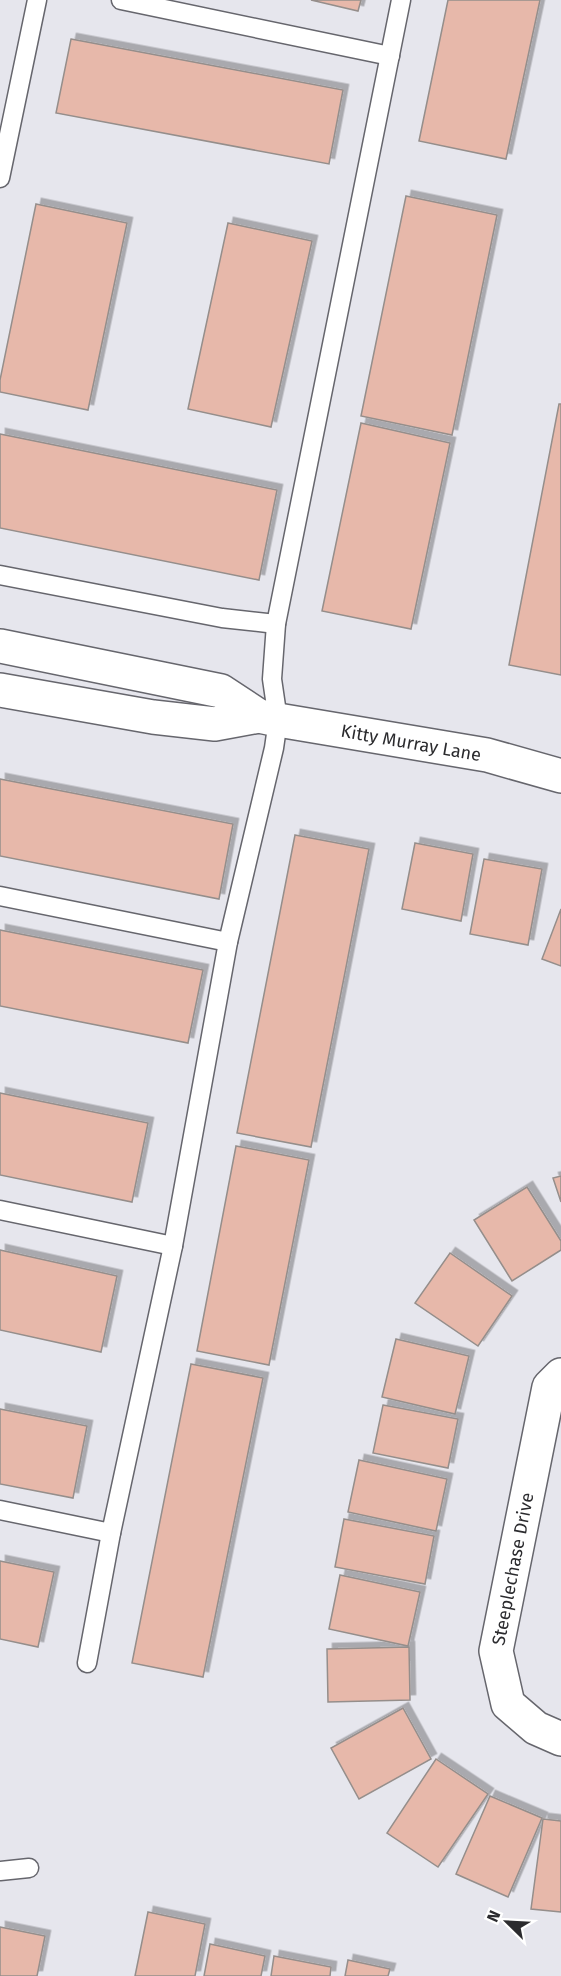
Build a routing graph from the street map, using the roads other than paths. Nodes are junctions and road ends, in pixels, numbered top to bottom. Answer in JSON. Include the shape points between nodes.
{"nodes":[{"id":1,"x":37,"y":0,"type":"edge"},
{"id":2,"x":121,"y":0,"type":"edge"},
{"id":3,"x":401,"y":0,"type":"edge"},
{"id":4,"x":390,"y":56,"type":"junction"},
{"id":5,"x":0,"y":178,"type":"edge"},
{"id":6,"x":0,"y":575,"type":"edge"},
{"id":7,"x":276,"y":624,"type":"junction"},
{"id":8,"x":0,"y":646,"type":"edge"},
{"id":9,"x":0,"y":690,"type":"edge"},
{"id":10,"x":268,"y":718,"type":"junction"},
{"id":11,"x":561,"y":776,"type":"edge"},
{"id":12,"x":0,"y":896,"type":"edge"},
{"id":13,"x":228,"y":942,"type":"junction"},
{"id":14,"x":0,"y":1210,"type":"edge"},
{"id":15,"x":173,"y":1246,"type":"junction"},
{"id":16,"x":561,"y":1375,"type":"edge"},
{"id":17,"x":0,"y":1510,"type":"edge"},
{"id":18,"x":111,"y":1533,"type":"junction"},
{"id":19,"x":87,"y":1664,"type":"dead end"},
{"id":20,"x":561,"y":1739,"type":"edge"},
{"id":21,"x":29,"y":1868,"type":"dead end"},
{"id":22,"x":0,"y":1871,"type":"edge"}],
"edges":[{"from":1,"to":5,"type":"lane"},
{"from":2,"to":4,"type":"lane"},
{"from":3,"to":4,"type":"lane"},
{"from":4,"to":7,"type":"lane"},
{"from":6,"to":7,"type":"lane","via":[[222,618]]},
{"from":7,"to":10,"type":"lane"},
{"from":8,"to":10,"type":"street","name":"Kitty Murray Lane","via":[[221,691]]},
{"from":9,"to":10,"type":"street","name":"Kitty Murray Lane","via":[[214,724]]},
{"from":10,"to":11,"type":"street","name":"Kitty Murray Lane","via":[[486,755]]},
{"from":10,"to":13,"type":"lane","via":[[274,748]]},
{"from":12,"to":13,"type":"lane"},
{"from":13,"to":15,"type":"lane"},
{"from":14,"to":15,"type":"lane"},
{"from":15,"to":18,"type":"lane"},
{"from":16,"to":20,"type":"street","name":"Steeplechase Drive","via":[[549,1387],[496,1651],[508,1704],[536,1728]]},
{"from":17,"to":18,"type":"lane"},
{"from":18,"to":19,"type":"lane"},
{"from":21,"to":22,"type":"lane"}]}
